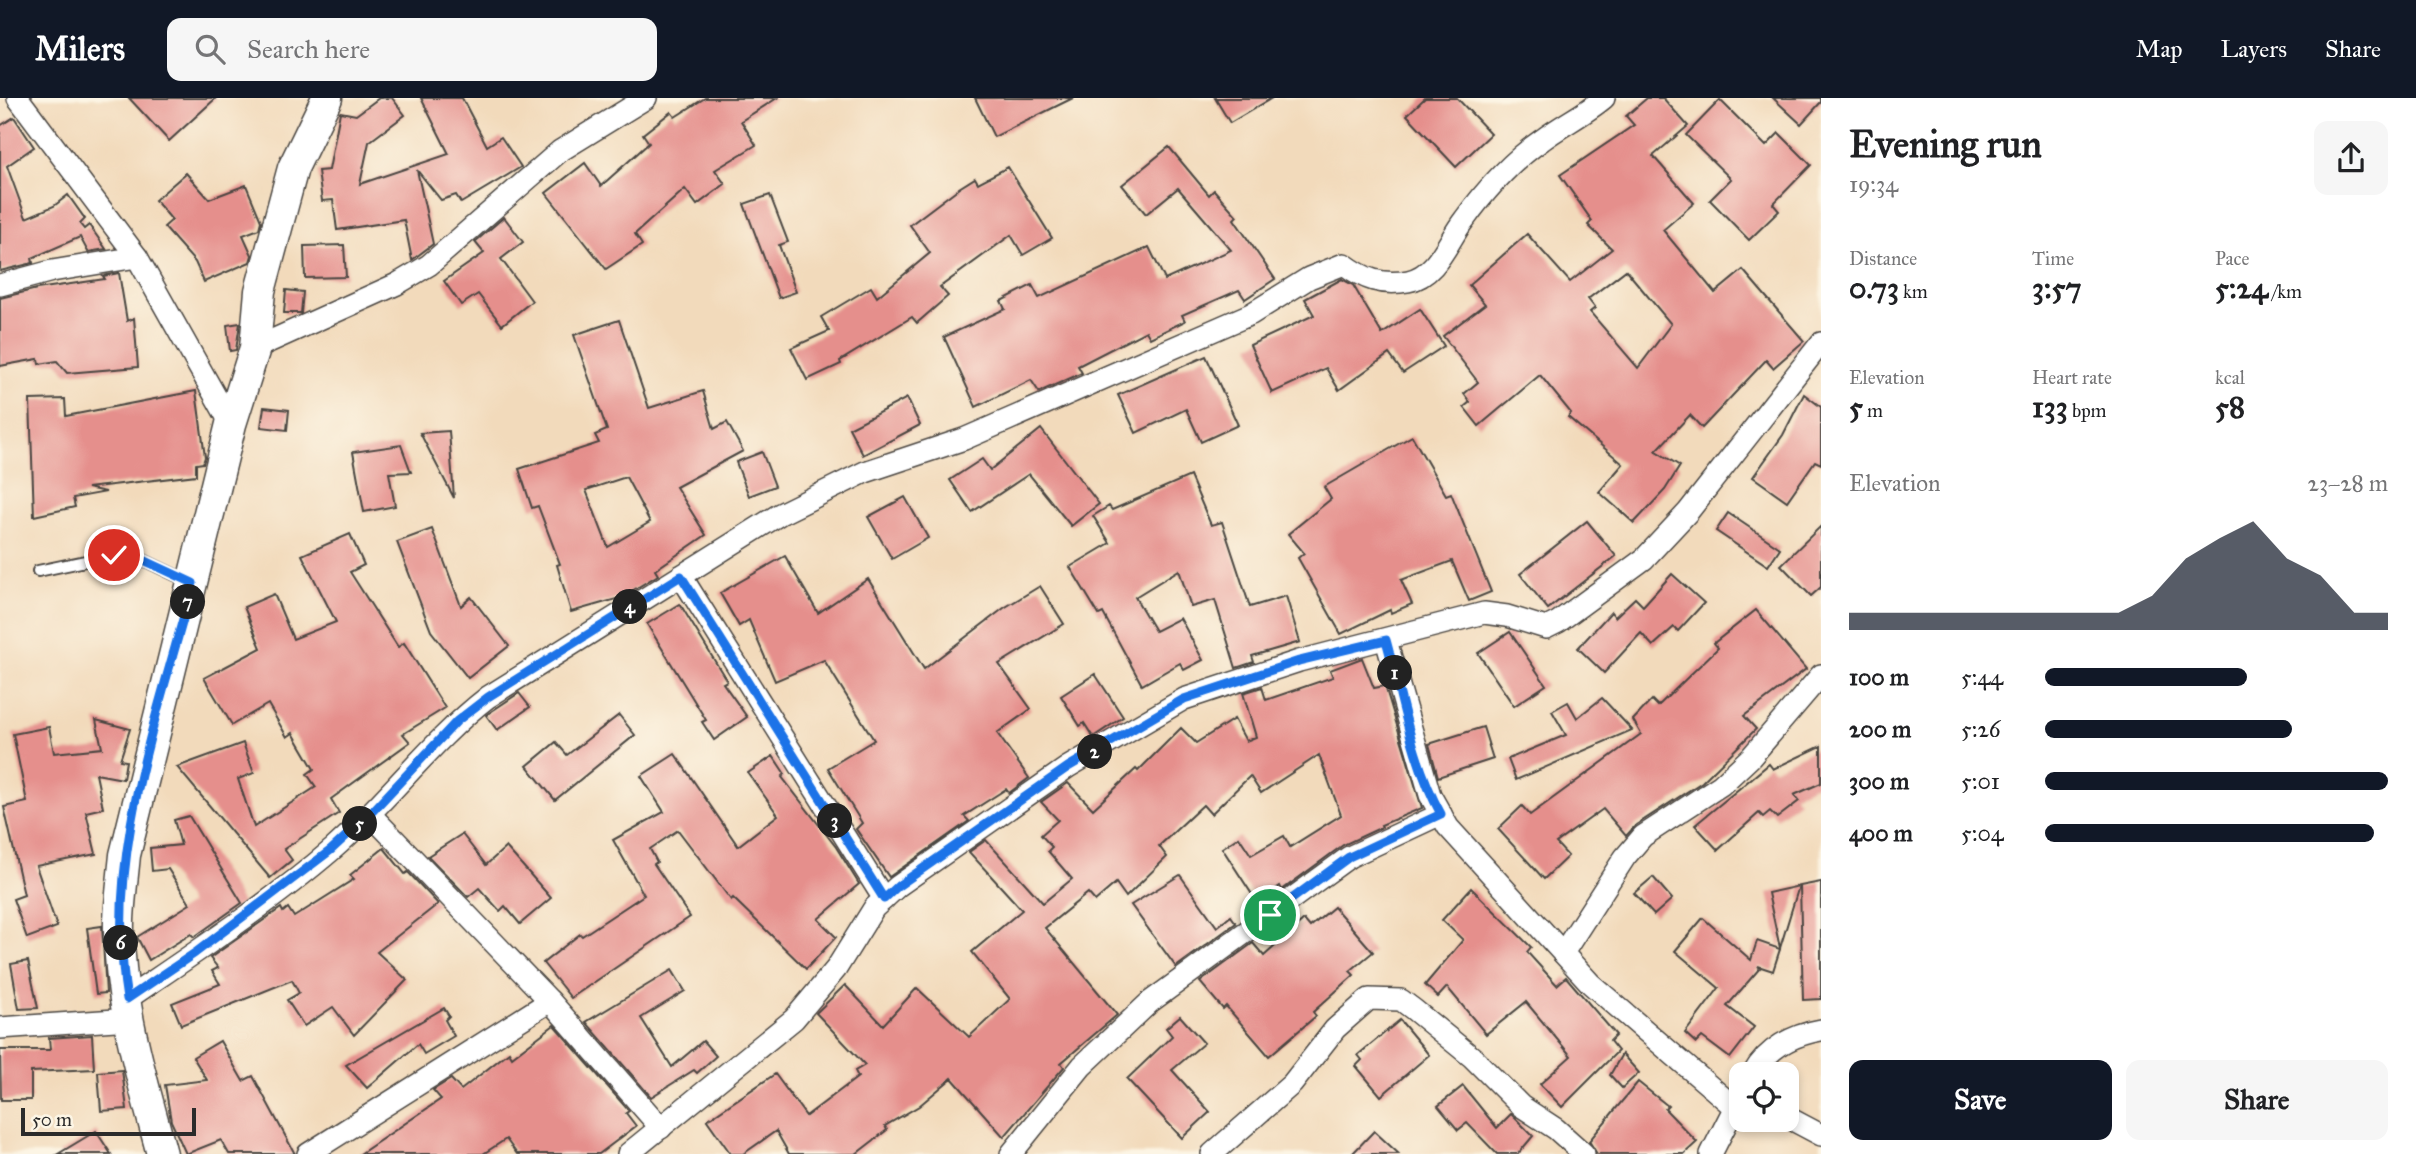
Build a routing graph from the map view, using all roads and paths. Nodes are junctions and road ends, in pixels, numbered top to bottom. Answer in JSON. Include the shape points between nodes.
{"nodes":[{"id":1,"x":18,"y":98,"type":"edge"},
{"id":2,"x":327,"y":98,"type":"edge"},
{"id":3,"x":646,"y":98,"type":"edge"},
{"id":4,"x":1604,"y":98,"type":"edge"},
{"id":5,"x":137,"y":257,"type":"junction"},
{"id":6,"x":0,"y":285,"type":"edge"},
{"id":7,"x":1821,"y":344,"type":"edge"},
{"id":8,"x":255,"y":348,"type":"junction"},
{"id":9,"x":231,"y":424,"type":"junction"},
{"id":10,"x":38,"y":571,"type":"dead end"},
{"id":11,"x":681,"y":576,"type":"junction"},
{"id":12,"x":193,"y":583,"type":"junction"},
{"id":13,"x":1386,"y":640,"type":"junction"},
{"id":14,"x":1821,"y":675,"type":"edge"},
{"id":15,"x":370,"y":814,"type":"junction"},
{"id":16,"x":1441,"y":814,"type":"junction"},
{"id":17,"x":884,"y":899,"type":"junction"},
{"id":18,"x":1563,"y":953,"type":"junction"},
{"id":19,"x":550,"y":1001,"type":"junction"},
{"id":20,"x":128,"y":1009,"type":"junction"},
{"id":21,"x":0,"y":1028,"type":"edge"},
{"id":22,"x":1821,"y":1030,"type":"edge"},
{"id":23,"x":1759,"y":1062,"type":"edge"},
{"id":24,"x":1729,"y":1094,"type":"edge"},
{"id":25,"x":1729,"y":1119,"type":"edge"},
{"id":26,"x":1799,"y":1123,"type":"edge"},
{"id":27,"x":662,"y":1128,"type":"junction"},
{"id":28,"x":1821,"y":1135,"type":"edge"},
{"id":29,"x":162,"y":1154,"type":"edge"},
{"id":30,"x":308,"y":1154,"type":"edge"},
{"id":31,"x":628,"y":1154,"type":"edge"},
{"id":32,"x":1011,"y":1154,"type":"edge"},
{"id":33,"x":1212,"y":1154,"type":"edge"},
{"id":34,"x":1584,"y":1154,"type":"edge"},
{"id":35,"x":1711,"y":1154,"type":"edge"}],
"edges":[{"from":1,"to":5,"type":"street"},
{"from":2,"to":8,"type":"street","via":[[293,168],[260,291]]},
{"from":3,"to":8,"type":"street","via":[[560,151],[429,265]]},
{"from":4,"to":11,"type":"street","via":[[1540,141],[1490,188],[1425,274],[1409,282],[1367,281],[1344,264],[1309,278],[1251,314],[964,439],[864,472],[780,514]]},
{"from":5,"to":6,"type":"street"},
{"from":5,"to":9,"type":"street"},
{"from":7,"to":13,"type":"street","via":[[1688,512],[1644,559],[1558,622],[1534,627],[1484,613]]},
{"from":8,"to":9,"type":"street"},
{"from":9,"to":12,"type":"street"},
{"from":10,"to":12,"type":"lane","via":[[114,555],[135,556]]},
{"from":11,"to":15,"type":"street","via":[[467,713]]},
{"from":11,"to":17,"type":"street"},
{"from":12,"to":20,"type":"street","via":[[125,855],[119,921]]},
{"from":13,"to":16,"type":"street","via":[[1430,795]]},
{"from":13,"to":17,"type":"street","via":[[1299,661],[1184,699],[1068,767]]},
{"from":14,"to":18,"type":"street","via":[[1751,757],[1720,785],[1643,836]]},
{"from":15,"to":19,"type":"street"},
{"from":15,"to":20,"type":"street","via":[[331,850]]},
{"from":16,"to":18,"type":"street"},
{"from":16,"to":32,"type":"street","via":[[1349,857],[1150,1002],[1082,1066]]},
{"from":17,"to":27,"type":"street","via":[[836,969],[794,1019]]},
{"from":18,"to":24,"type":"street","via":[[1591,984]]},
{"from":19,"to":27,"type":"street"},
{"from":19,"to":30,"type":"street"},
{"from":20,"to":21,"type":"street"},
{"from":20,"to":29,"type":"street"},
{"from":22,"to":23,"type":"street","via":[[1800,1033]]},
{"from":25,"to":35,"type":"street"},
{"from":26,"to":28,"type":"street"},
{"from":27,"to":31,"type":"street"},
{"from":33,"to":34,"type":"street","via":[[1292,1084],[1335,1029],[1369,999],[1401,1000],[1472,1057],[1521,1106]]}]}
